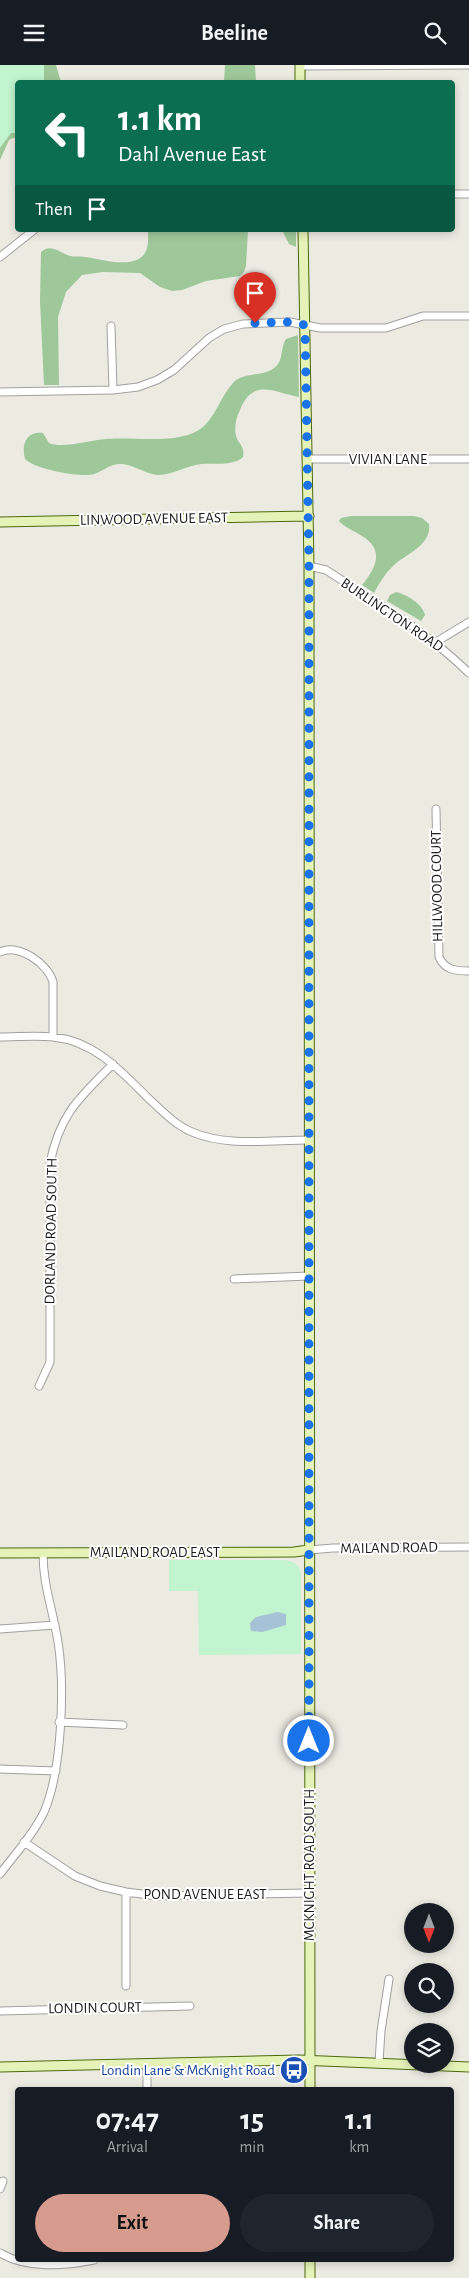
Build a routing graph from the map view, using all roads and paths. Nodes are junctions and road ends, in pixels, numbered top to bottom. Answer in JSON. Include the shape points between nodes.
{"nodes":[{"id":1,"x":300,"y":65,"type":"edge"},
{"id":2,"x":469,"y":65,"type":"edge"},
{"id":3,"x":300,"y":80,"type":"edge"},
{"id":4,"x":455,"y":194,"type":"edge"},
{"id":5,"x":469,"y":194,"type":"edge"},
{"id":6,"x":31,"y":232,"type":"edge"},
{"id":7,"x":303,"y":232,"type":"edge"},
{"id":8,"x":0,"y":257,"type":"edge"},
{"id":9,"x":469,"y":316,"type":"edge"},
{"id":10,"x":305,"y":325,"type":"junction"},
{"id":11,"x":111,"y":326,"type":"dead end"},
{"id":12,"x":113,"y":390,"type":"junction"},
{"id":13,"x":0,"y":392,"type":"edge"},
{"id":14,"x":308,"y":459,"type":"junction"},
{"id":15,"x":469,"y":459,"type":"edge"},
{"id":16,"x":308,"y":516,"type":"junction"},
{"id":17,"x":0,"y":522,"type":"edge"},
{"id":18,"x":309,"y":566,"type":"junction"},
{"id":19,"x":469,"y":621,"type":"edge"},
{"id":20,"x":436,"y":642,"type":"junction"},
{"id":21,"x":469,"y":673,"type":"edge"},
{"id":22,"x":436,"y":809,"type":"dead end"},
{"id":23,"x":0,"y":952,"type":"edge"},
{"id":24,"x":469,"y":971,"type":"edge"},
{"id":25,"x":0,"y":1037,"type":"edge"},
{"id":26,"x":53,"y":1037,"type":"junction"},
{"id":27,"x":113,"y":1064,"type":"junction"},
{"id":28,"x":309,"y":1140,"type":"junction"},
{"id":29,"x":309,"y":1276,"type":"junction"},
{"id":30,"x":234,"y":1279,"type":"dead end"},
{"id":31,"x":39,"y":1386,"type":"dead end"},
{"id":32,"x":469,"y":1547,"type":"edge"},
{"id":33,"x":309,"y":1550,"type":"junction"},
{"id":34,"x":0,"y":1553,"type":"edge"},
{"id":35,"x":43,"y":1553,"type":"junction"},
{"id":36,"x":55,"y":1625,"type":"junction"},
{"id":37,"x":0,"y":1629,"type":"edge"},
{"id":38,"x":59,"y":1722,"type":"junction"},
{"id":39,"x":123,"y":1725,"type":"dead end"},
{"id":40,"x":0,"y":1769,"type":"edge"},
{"id":41,"x":56,"y":1771,"type":"junction"},
{"id":42,"x":24,"y":1842,"type":"junction"},
{"id":43,"x":0,"y":1874,"type":"edge"},
{"id":44,"x":126,"y":1892,"type":"junction"},
{"id":45,"x":309,"y":1893,"type":"junction"},
{"id":46,"x":389,"y":1979,"type":"dead end"},
{"id":47,"x":126,"y":1986,"type":"dead end"},
{"id":48,"x":190,"y":2006,"type":"dead end"},
{"id":49,"x":0,"y":2011,"type":"edge"},
{"id":50,"x":310,"y":2060,"type":"junction"},
{"id":51,"x":379,"y":2062,"type":"junction"},
{"id":52,"x":147,"y":2063,"type":"junction"},
{"id":53,"x":0,"y":2067,"type":"edge"},
{"id":54,"x":469,"y":2067,"type":"edge"},
{"id":55,"x":147,"y":2087,"type":"edge"},
{"id":56,"x":310,"y":2087,"type":"edge"},
{"id":57,"x":3,"y":2181,"type":"dead end"},
{"id":58,"x":0,"y":2189,"type":"edge"},
{"id":59,"x":0,"y":2253,"type":"edge"},
{"id":60,"x":15,"y":2260,"type":"edge"},
{"id":61,"x":19,"y":2262,"type":"edge"},
{"id":62,"x":81,"y":2262,"type":"edge"},
{"id":63,"x":310,"y":2262,"type":"edge"},
{"id":64,"x":310,"y":2278,"type":"edge"}],
"edges":[{"from":1,"to":2,"type":"street"},
{"from":1,"to":3,"type":"street"},
{"from":4,"to":5,"type":"street"},
{"from":6,"to":8,"type":"street"},
{"from":7,"to":10,"type":"street","name":"MCKNIGHT ROAD SOUTH"},
{"from":9,"to":10,"type":"street","via":[[423,316],[388,328]]},
{"from":10,"to":12,"type":"street","via":[[290,322],[230,327],[204,341],[163,377],[138,387]]},
{"from":10,"to":14,"type":"street","name":"MCKNIGHT ROAD SOUTH"},
{"from":11,"to":12,"type":"street"},
{"from":12,"to":13,"type":"street"},
{"from":14,"to":15,"type":"street","name":"VIVIAN LANE"},
{"from":14,"to":16,"type":"street","name":"MCKNIGHT ROAD SOUTH"},
{"from":16,"to":17,"type":"street","name":"LINWOOD AVENUE EAST"},
{"from":16,"to":18,"type":"street","name":"MCKNIGHT ROAD SOUTH"},
{"from":18,"to":20,"type":"street","name":"BURLINGTON ROAD","via":[[326,570]]},
{"from":18,"to":28,"type":"street","name":"MCKNIGHT ROAD SOUTH"},
{"from":19,"to":20,"type":"street"},
{"from":20,"to":21,"type":"street","name":"BURLINGTON ROAD"},
{"from":22,"to":24,"type":"street","name":"HILLWOOD COURT","via":[[439,957],[452,970]]},
{"from":23,"to":26,"type":"street","via":[[21,951],[50,974],[53,983]]},
{"from":25,"to":26,"type":"street"},
{"from":26,"to":27,"type":"street","via":[[88,1047]]},
{"from":27,"to":28,"type":"street","via":[[168,1117],[195,1133],[228,1140]]},
{"from":27,"to":31,"type":"street","name":"DORLAND ROAD SOUTH","via":[[70,1109],[53,1149],[50,1163],[50,1361]]},
{"from":28,"to":29,"type":"street","name":"MCKNIGHT ROAD SOUTH"},
{"from":29,"to":30,"type":"street"},
{"from":29,"to":33,"type":"street","name":"MCKNIGHT ROAD SOUTH"},
{"from":32,"to":33,"type":"street","name":"MAILAND ROAD"},
{"from":33,"to":35,"type":"street","name":"MAILAND ROAD EAST"},
{"from":33,"to":45,"type":"street","name":"MCKNIGHT ROAD SOUTH"},
{"from":34,"to":35,"type":"street","name":"MAILAND ROAD EAST"},
{"from":35,"to":36,"type":"street","via":[[44,1584]]},
{"from":36,"to":37,"type":"street"},
{"from":36,"to":38,"type":"street","via":[[60,1665]]},
{"from":38,"to":39,"type":"street"},
{"from":38,"to":41,"type":"street"},
{"from":40,"to":41,"type":"street"},
{"from":41,"to":42,"type":"street","via":[[44,1811]]},
{"from":42,"to":43,"type":"street"},
{"from":42,"to":44,"type":"street","name":"POND AVENUE EAST","via":[[75,1876]]},
{"from":44,"to":45,"type":"street","name":"POND AVENUE EAST","via":[[158,1895]]},
{"from":44,"to":47,"type":"street"},
{"from":45,"to":50,"type":"street","name":"MCKNIGHT ROAD SOUTH"},
{"from":46,"to":51,"type":"street"},
{"from":48,"to":49,"type":"street","name":"LONDIN COURT"},
{"from":50,"to":51,"type":"street"},
{"from":50,"to":52,"type":"street"},
{"from":50,"to":56,"type":"street","name":"MCKNIGHT ROAD SOUTH"},
{"from":51,"to":54,"type":"street"},
{"from":52,"to":53,"type":"street"},
{"from":52,"to":55,"type":"street"},
{"from":57,"to":58,"type":"street"},
{"from":59,"to":60,"type":"street"},
{"from":61,"to":62,"type":"street","via":[[28,2265]]},
{"from":63,"to":64,"type":"street"}]}
